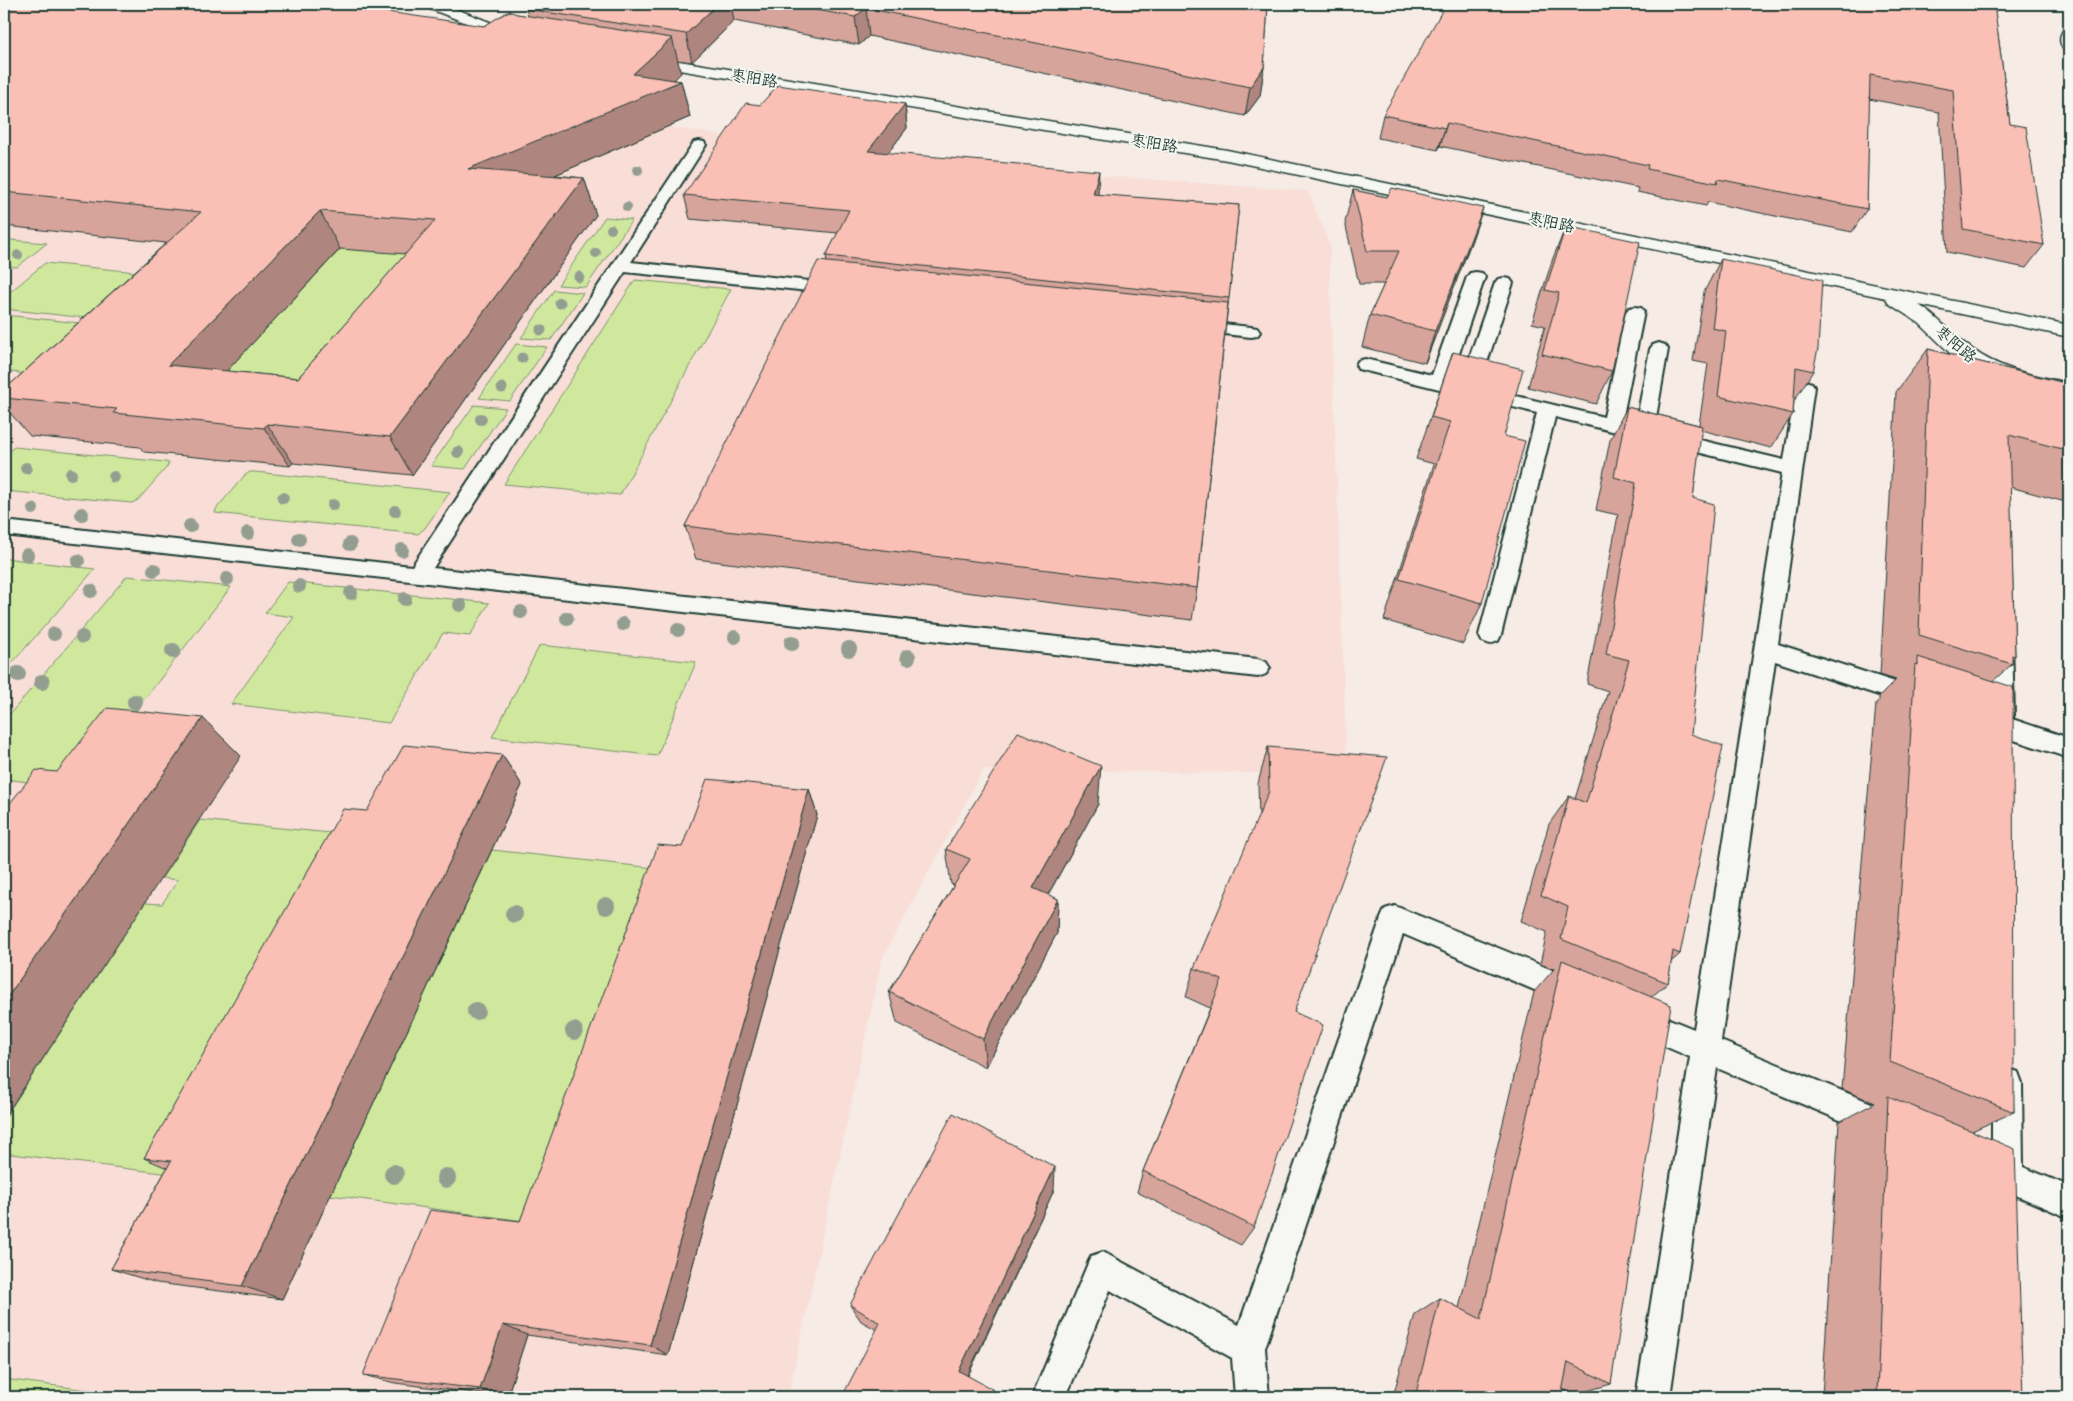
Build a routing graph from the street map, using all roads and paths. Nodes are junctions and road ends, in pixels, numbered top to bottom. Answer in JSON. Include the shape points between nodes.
{"nodes":[{"id":1,"x":430,"y":4,"type":"edge"},
{"id":2,"x":2069,"y":32,"type":"edge"},
{"id":3,"x":539,"y":44,"type":"edge"},
{"id":4,"x":2069,"y":47,"type":"edge"},
{"id":5,"x":627,"y":58,"type":"edge"},
{"id":6,"x":699,"y":145,"type":"dead end"},
{"id":7,"x":620,"y":266,"type":"junction"},
{"id":8,"x":1476,"y":276,"type":"edge"},
{"id":9,"x":1504,"y":283,"type":"dead end"},
{"id":10,"x":1878,"y":290,"type":"junction"},
{"id":11,"x":857,"y":291,"type":"edge"},
{"id":12,"x":1635,"y":312,"type":"edge"},
{"id":13,"x":1182,"y":324,"type":"edge"},
{"id":14,"x":2069,"y":331,"type":"edge"},
{"id":15,"x":1251,"y":332,"type":"dead end"},
{"id":16,"x":1659,"y":349,"type":"dead end"},
{"id":17,"x":1365,"y":365,"type":"dead end"},
{"id":18,"x":1439,"y":383,"type":"junction"},
{"id":19,"x":1804,"y":388,"type":"edge"},
{"id":20,"x":1469,"y":390,"type":"junction"},
{"id":21,"x":2069,"y":390,"type":"edge"},
{"id":22,"x":1548,"y":409,"type":"junction"},
{"id":23,"x":1612,"y":425,"type":"junction"},
{"id":24,"x":1644,"y":433,"type":"junction"},
{"id":25,"x":1793,"y":469,"type":"junction"},
{"id":26,"x":4,"y":528,"type":"edge"},
{"id":27,"x":418,"y":574,"type":"junction"},
{"id":28,"x":2001,"y":619,"type":"edge"},
{"id":29,"x":1490,"y":635,"type":"edge"},
{"id":30,"x":1765,"y":649,"type":"junction"},
{"id":31,"x":1258,"y":668,"type":"dead end"},
{"id":32,"x":1936,"y":705,"type":"edge"},
{"id":33,"x":1965,"y":714,"type":"edge"},
{"id":34,"x":2003,"y":726,"type":"junction"},
{"id":35,"x":2069,"y":748,"type":"edge"},
{"id":36,"x":2003,"y":756,"type":"edge"},
{"id":37,"x":1706,"y":1049,"type":"junction"},
{"id":38,"x":2007,"y":1056,"type":"edge"},
{"id":39,"x":1907,"y":1134,"type":"edge"},
{"id":40,"x":1962,"y":1157,"type":"edge"},
{"id":41,"x":2008,"y":1176,"type":"junction"},
{"id":42,"x":2069,"y":1202,"type":"edge"},
{"id":43,"x":2008,"y":1205,"type":"edge"},
{"id":44,"x":1248,"y":1348,"type":"junction"},
{"id":45,"x":1049,"y":1397,"type":"edge"},
{"id":46,"x":1252,"y":1397,"type":"edge"},
{"id":47,"x":1654,"y":1397,"type":"edge"}],
"edges":[{"from":1,"to":3,"type":"street"},
{"from":2,"to":4,"type":"street"},
{"from":5,"to":10,"type":"street","name":"枣阳路","via":[[1227,155]]},
{"from":6,"to":7,"type":"lane"},
{"from":7,"to":11,"type":"lane"},
{"from":7,"to":27,"type":"lane"},
{"from":8,"to":18,"type":"lane"},
{"from":9,"to":20,"type":"lane"},
{"from":10,"to":14,"type":"street","name":"枣阳路"},
{"from":10,"to":21,"type":"street","name":"枣阳路","via":[[1912,309],[1984,366],[2006,375]]},
{"from":12,"to":23,"type":"lane"},
{"from":13,"to":15,"type":"lane"},
{"from":16,"to":24,"type":"lane"},
{"from":17,"to":18,"type":"lane"},
{"from":18,"to":20,"type":"lane"},
{"from":19,"to":25,"type":"lane"},
{"from":20,"to":22,"type":"lane"},
{"from":22,"to":23,"type":"lane"},
{"from":22,"to":29,"type":"lane"},
{"from":23,"to":24,"type":"lane"},
{"from":24,"to":25,"type":"lane"},
{"from":25,"to":30,"type":"lane"},
{"from":26,"to":27,"type":"lane"},
{"from":27,"to":31,"type":"lane"},
{"from":28,"to":34,"type":"lane"},
{"from":30,"to":32,"type":"lane"},
{"from":30,"to":37,"type":"lane"},
{"from":33,"to":34,"type":"lane"},
{"from":34,"to":35,"type":"lane"},
{"from":34,"to":36,"type":"lane"},
{"from":37,"to":39,"type":"lane"},
{"from":37,"to":44,"type":"lane","via":[[1395,918]]},
{"from":37,"to":47,"type":"lane"},
{"from":38,"to":41,"type":"lane"},
{"from":40,"to":41,"type":"lane"},
{"from":41,"to":42,"type":"lane"},
{"from":41,"to":43,"type":"lane"},
{"from":44,"to":45,"type":"lane","via":[[1103,1268]]},
{"from":44,"to":46,"type":"lane"}]}
